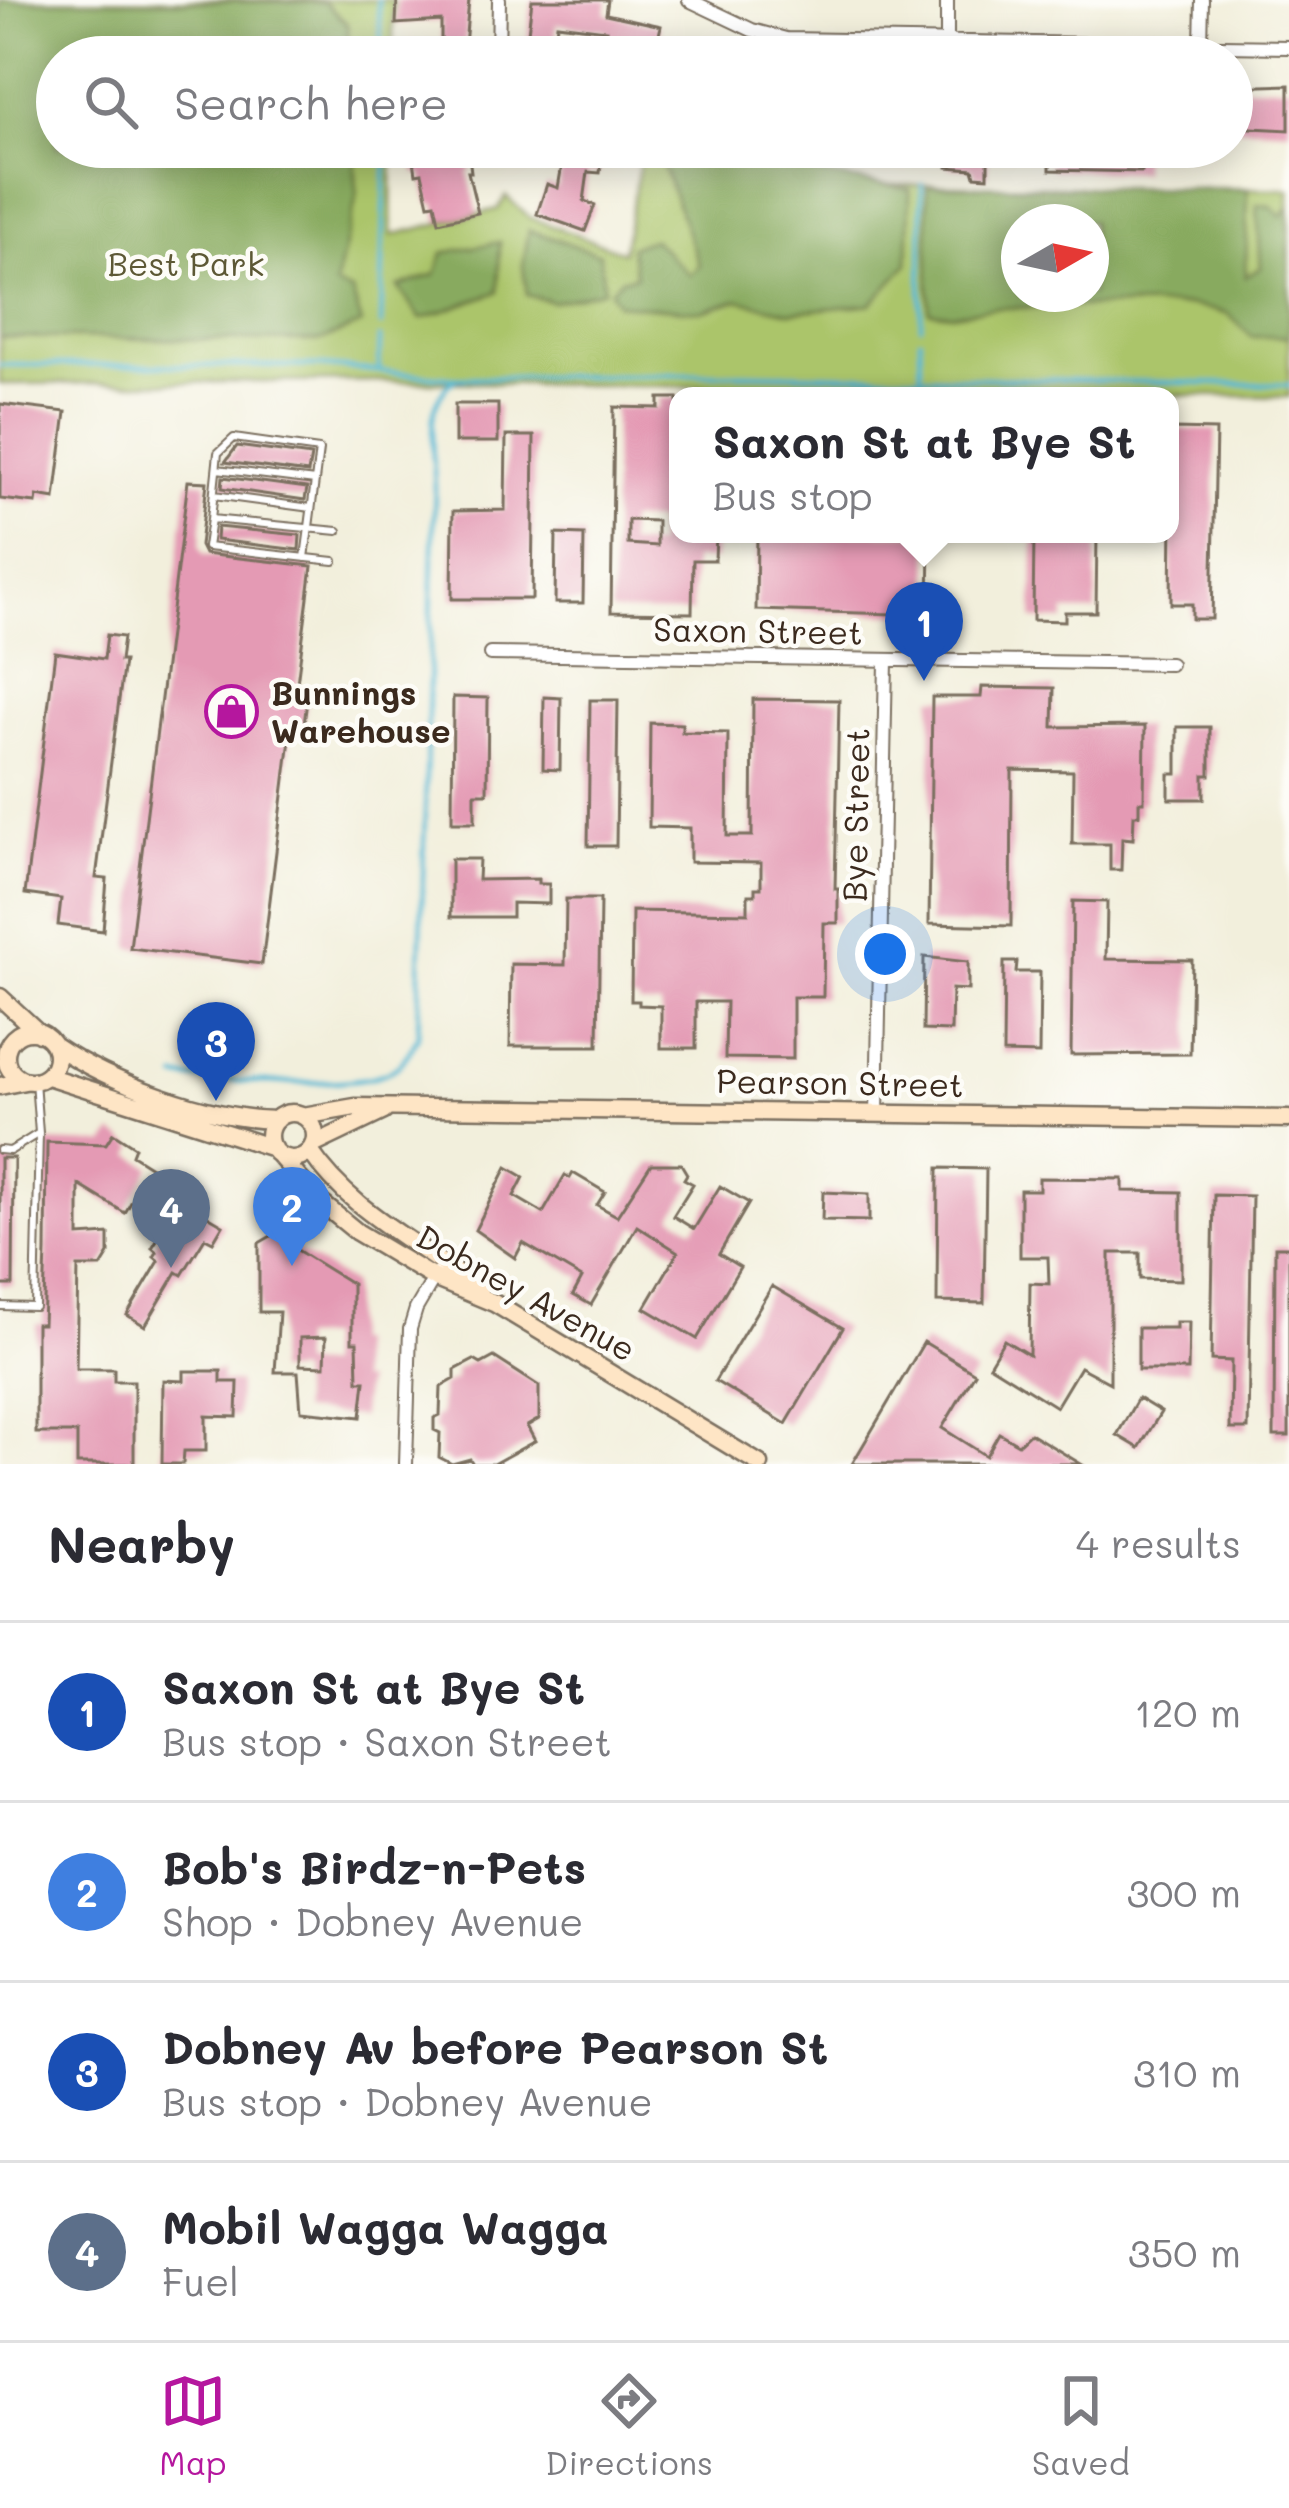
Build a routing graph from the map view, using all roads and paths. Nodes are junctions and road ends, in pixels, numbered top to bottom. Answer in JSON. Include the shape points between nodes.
{"nodes":[{"id":1,"x":499,"y":0,"type":"edge"},
{"id":2,"x":689,"y":0,"type":"edge"},
{"id":3,"x":947,"y":0,"type":"edge"},
{"id":4,"x":1202,"y":0,"type":"edge"},
{"id":5,"x":499,"y":36,"type":"edge"},
{"id":6,"x":775,"y":36,"type":"edge"},
{"id":7,"x":947,"y":36,"type":"edge"},
{"id":8,"x":1201,"y":36,"type":"edge"},
{"id":9,"x":1253,"y":46,"type":"edge"},
{"id":10,"x":1289,"y":46,"type":"edge"},
{"id":11,"x":216,"y":469,"type":"junction"},
{"id":12,"x":315,"y":481,"type":"junction"},
{"id":13,"x":214,"y":495,"type":"junction"},
{"id":14,"x":311,"y":508,"type":"junction"},
{"id":15,"x":211,"y":519,"type":"junction"},
{"id":16,"x":308,"y":531,"type":"junction"},
{"id":17,"x":338,"y":531,"type":"dead end"},
{"id":18,"x":304,"y":558,"type":"junction"},
{"id":19,"x":334,"y":562,"type":"dead end"},
{"id":20,"x":490,"y":654,"type":"dead end"},
{"id":21,"x":886,"y":661,"type":"junction"},
{"id":22,"x":1170,"y":664,"type":"dead end"},
{"id":23,"x":0,"y":997,"type":"edge"},
{"id":24,"x":0,"y":1024,"type":"edge"},
{"id":25,"x":46,"y":1039,"type":"junction"},
{"id":26,"x":5,"y":1053,"type":"edge"},
{"id":27,"x":36,"y":1079,"type":"junction"},
{"id":28,"x":0,"y":1086,"type":"edge"},
{"id":29,"x":390,"y":1108,"type":"junction"},
{"id":30,"x":877,"y":1114,"type":"junction"},
{"id":31,"x":303,"y":1116,"type":"junction"},
{"id":32,"x":1289,"y":1119,"type":"edge"},
{"id":33,"x":276,"y":1120,"type":"junction"},
{"id":34,"x":39,"y":1132,"type":"junction"},
{"id":35,"x":312,"y":1148,"type":"junction"},
{"id":36,"x":0,"y":1150,"type":"edge"},
{"id":37,"x":276,"y":1151,"type":"junction"},
{"id":38,"x":439,"y":1270,"type":"junction"},
{"id":39,"x":0,"y":1306,"type":"edge"},
{"id":40,"x":406,"y":1464,"type":"edge"},
{"id":41,"x":760,"y":1464,"type":"edge"}],
"edges":[{"from":1,"to":5,"type":"street"},
{"from":2,"to":6,"type":"street"},
{"from":3,"to":7,"type":"street"},
{"from":4,"to":8,"type":"street"},
{"from":9,"to":10,"type":"street"},
{"from":11,"to":12,"type":"lane"},
{"from":11,"to":12,"type":"lane","via":[[218,453],[234,438],[319,450]]},
{"from":11,"to":13,"type":"lane"},
{"from":12,"to":14,"type":"lane"},
{"from":13,"to":14,"type":"lane"},
{"from":13,"to":15,"type":"lane"},
{"from":14,"to":16,"type":"lane"},
{"from":15,"to":16,"type":"lane"},
{"from":15,"to":18,"type":"lane","via":[[207,547]]},
{"from":16,"to":17,"type":"lane"},
{"from":16,"to":18,"type":"lane"},
{"from":18,"to":19,"type":"lane"},
{"from":20,"to":21,"type":"street","name":"Saxon Street"},
{"from":21,"to":22,"type":"street","name":"Saxon Street"},
{"from":21,"to":30,"type":"street","name":"Bye Street"},
{"from":23,"to":25,"type":"main road"},
{"from":24,"to":26,"type":"main road"},
{"from":25,"to":26,"type":"main road","via":[[26,1032]]},
{"from":25,"to":27,"type":"main road","via":[[56,1059]]},
{"from":25,"to":33,"type":"main road","via":[[82,1064],[181,1101]]},
{"from":26,"to":27,"type":"main road","via":[[11,1072]]},
{"from":27,"to":28,"type":"main road"},
{"from":27,"to":34,"type":"lane"},
{"from":27,"to":37,"type":"main road"},
{"from":29,"to":30,"type":"main road","name":"Pearson Street"},
{"from":29,"to":31,"type":"main road","name":"Pearson Street"},
{"from":29,"to":35,"type":"main road","name":"Pearson Street"},
{"from":30,"to":32,"type":"main road","name":"Pearson Street"},
{"from":31,"to":33,"type":"main road"},
{"from":31,"to":35,"type":"main road","via":[[315,1132]]},
{"from":33,"to":37,"type":"main road","via":[[269,1134]]},
{"from":34,"to":36,"type":"lane"},
{"from":34,"to":39,"type":"lane","via":[[35,1306]]},
{"from":35,"to":37,"type":"main road","via":[[298,1159]]},
{"from":35,"to":38,"type":"main road","via":[[351,1200]]},
{"from":37,"to":38,"type":"main road","name":"Dobney Avenue","via":[[338,1217]]},
{"from":38,"to":40,"type":"street","via":[[410,1329]]},
{"from":38,"to":41,"type":"main road","name":"Dobney Avenue"}]}
